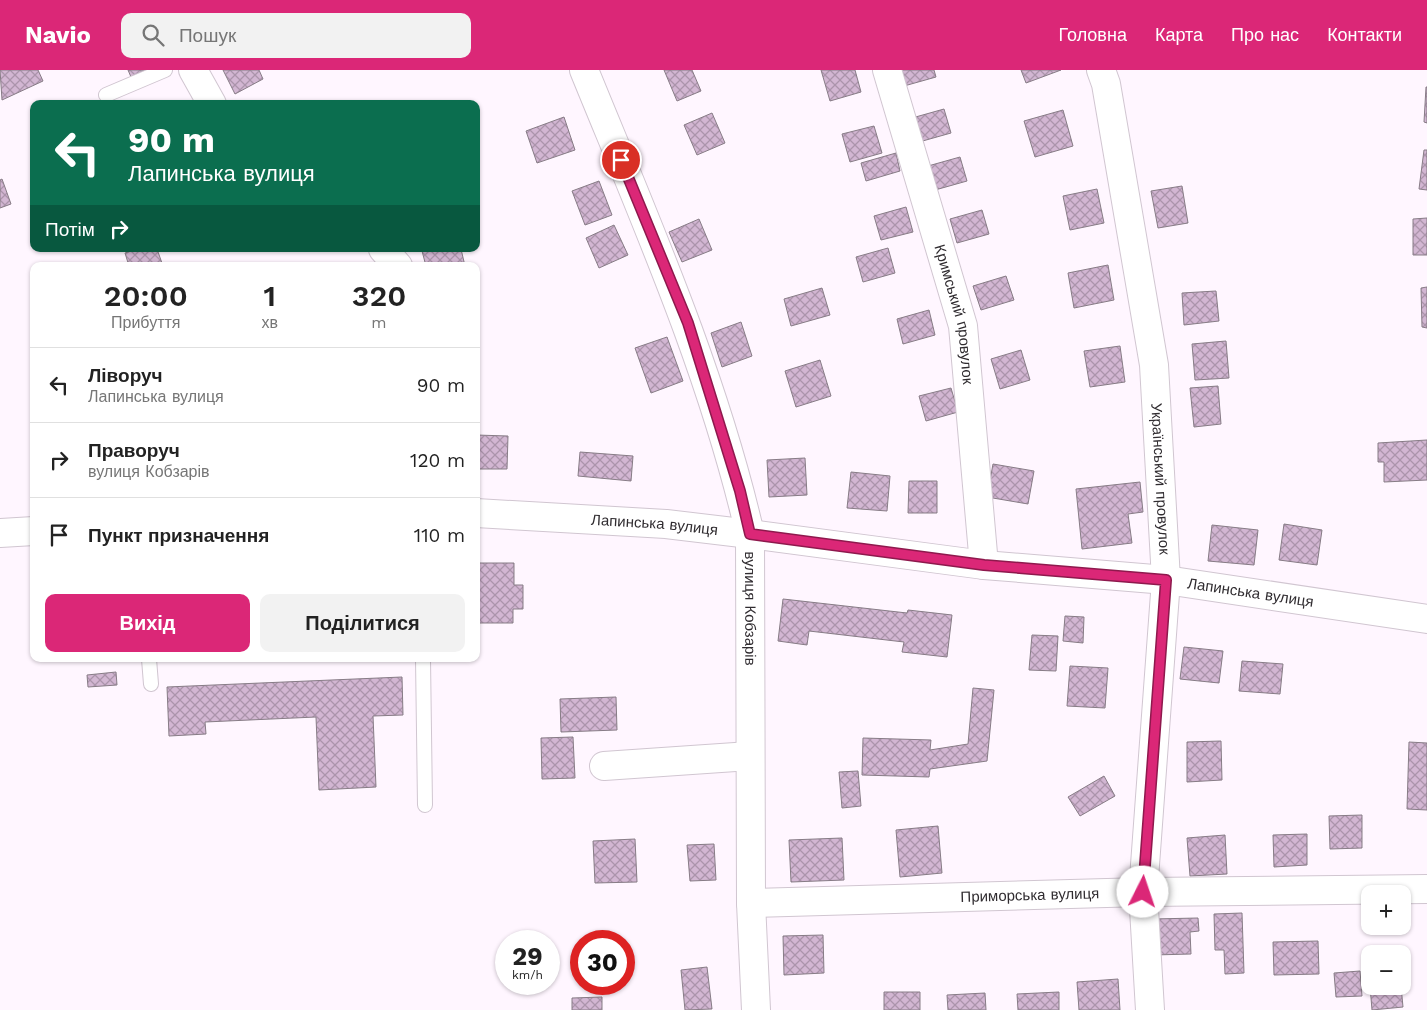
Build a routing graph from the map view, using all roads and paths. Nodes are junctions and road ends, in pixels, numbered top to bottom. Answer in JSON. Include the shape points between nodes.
{"nodes":[{"id":1,"x":165,"y":70,"type":"edge"},
{"id":2,"x":193,"y":70,"type":"edge"},
{"id":3,"x":584,"y":70,"type":"edge"},
{"id":4,"x":887,"y":70,"type":"edge"},
{"id":5,"x":1101,"y":70,"type":"edge"},
{"id":6,"x":106,"y":95,"type":"dead end"},
{"id":7,"x":210,"y":100,"type":"edge"},
{"id":8,"x":386,"y":252,"type":"edge"},
{"id":9,"x":394,"y":262,"type":"edge"},
{"id":10,"x":480,"y":513,"type":"edge"},
{"id":11,"x":30,"y":531,"type":"edge"},
{"id":12,"x":0,"y":533,"type":"edge"},
{"id":13,"x":750,"y":534,"type":"junction"},
{"id":14,"x":984,"y":565,"type":"junction"},
{"id":15,"x":1166,"y":580,"type":"junction"},
{"id":16,"x":1427,"y":619,"type":"edge"},
{"id":17,"x":149,"y":662,"type":"edge"},
{"id":18,"x":423,"y":662,"type":"edge"},
{"id":19,"x":151,"y":684,"type":"dead end"},
{"id":20,"x":750,"y":756,"type":"junction"},
{"id":21,"x":604,"y":766,"type":"dead end"},
{"id":22,"x":425,"y":805,"type":"dead end"},
{"id":23,"x":1427,"y":889,"type":"edge"},
{"id":24,"x":1143,"y":892,"type":"junction"},
{"id":25,"x":751,"y":903,"type":"junction"},
{"id":26,"x":756,"y":1010,"type":"edge"},
{"id":27,"x":1150,"y":1010,"type":"edge"}],
"edges":[{"from":1,"to":6,"type":"lane"},
{"from":2,"to":7,"type":"street"},
{"from":3,"to":13,"type":"street","name":"вулиця Кобзарів","via":[[688,323],[740,491]]},
{"from":4,"to":14,"type":"street","name":"Кримський провулок","via":[[963,326]]},
{"from":5,"to":15,"type":"street","name":"Український провулок","via":[[1154,365]]},
{"from":8,"to":9,"type":"street"},
{"from":10,"to":13,"type":"street","name":"Лапинська вулиця","via":[[666,524]]},
{"from":11,"to":12,"type":"street"},
{"from":13,"to":14,"type":"street","name":"Лапинська вулиця"},
{"from":13,"to":20,"type":"street","name":"вулиця Кобзарів"},
{"from":14,"to":15,"type":"street","name":"Лапинська вулиця"},
{"from":15,"to":16,"type":"street","name":"Лапинська вулиця"},
{"from":15,"to":24,"type":"street","name":"Український провулок"},
{"from":17,"to":19,"type":"lane"},
{"from":18,"to":22,"type":"lane"},
{"from":20,"to":21,"type":"street"},
{"from":20,"to":25,"type":"street","name":"вулиця Кобзарів"},
{"from":23,"to":24,"type":"street","name":"Приморська вулиця"},
{"from":24,"to":25,"type":"street","name":"Приморська вулиця"},
{"from":24,"to":27,"type":"street","name":"Український провулок"},
{"from":25,"to":26,"type":"street","name":"вулиця Кобзарів"}]}
